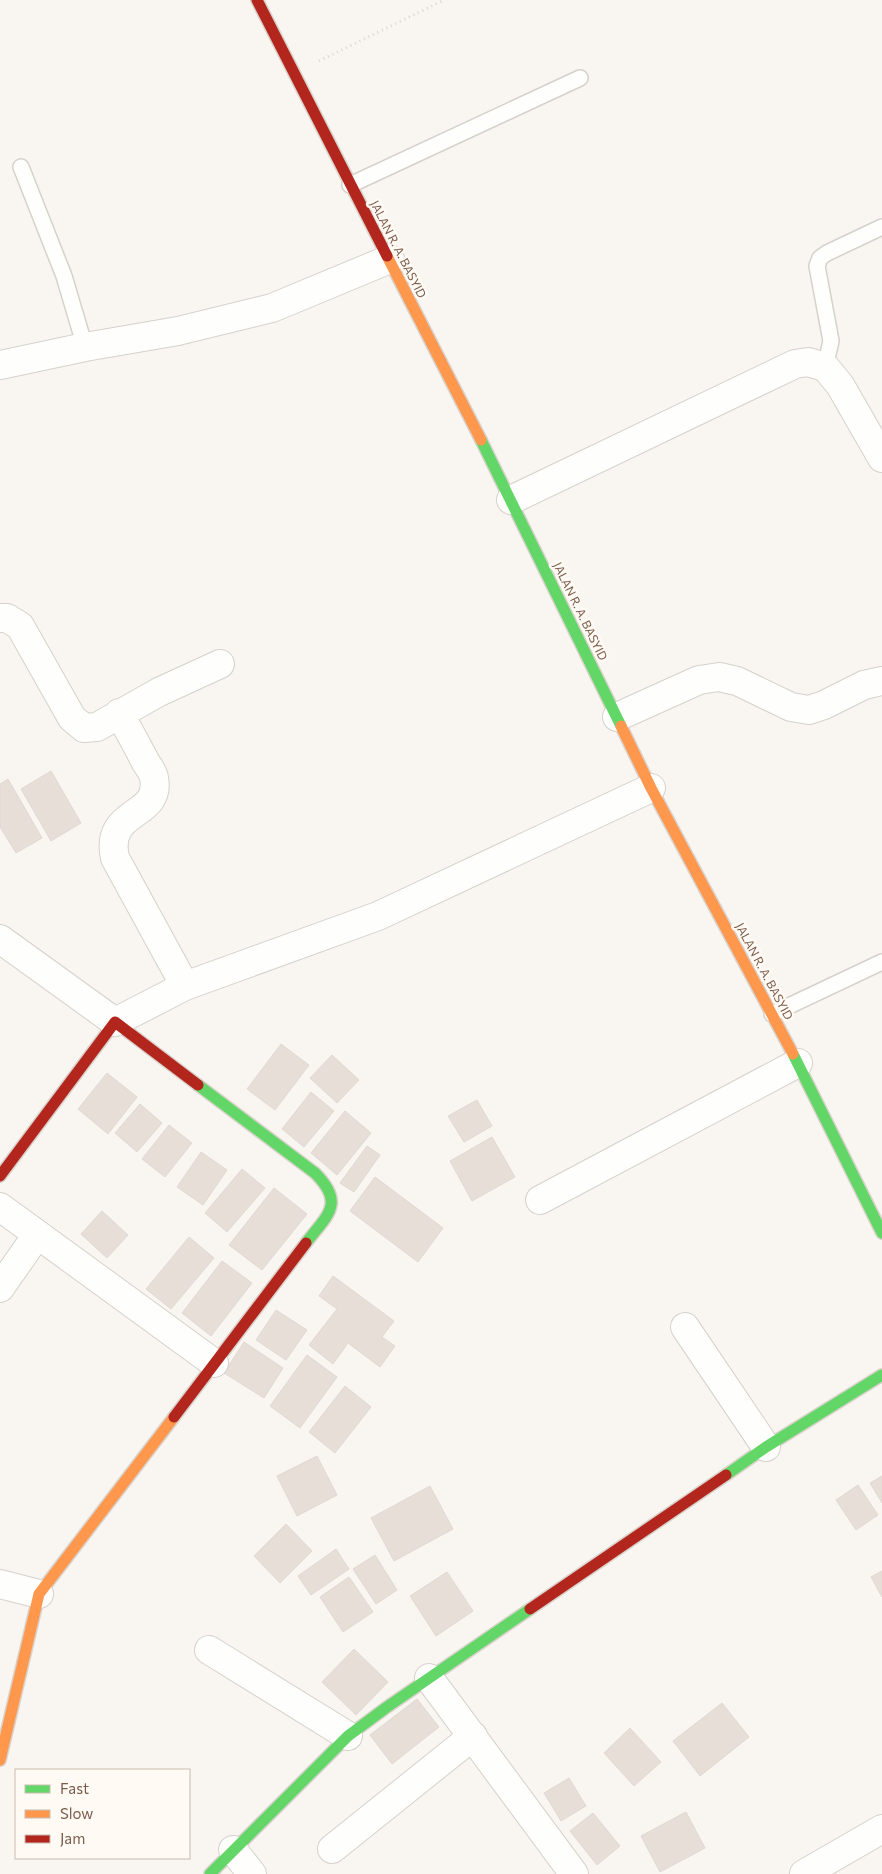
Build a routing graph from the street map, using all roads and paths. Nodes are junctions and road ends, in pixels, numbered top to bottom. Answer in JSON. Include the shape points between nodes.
{"nodes":[{"id":1,"x":257,"y":0,"type":"edge"},
{"id":2,"x":444,"y":0,"type":"edge"},
{"id":3,"x":294,"y":74,"type":"junction"},
{"id":4,"x":580,"y":78,"type":"dead end"},
{"id":5,"x":21,"y":167,"type":"dead end"},
{"id":6,"x":350,"y":185,"type":"junction"},
{"id":7,"x":882,"y":227,"type":"edge"},
{"id":8,"x":390,"y":259,"type":"junction"},
{"id":9,"x":85,"y":346,"type":"junction"},
{"id":10,"x":0,"y":365,"type":"edge"},
{"id":11,"x":825,"y":367,"type":"junction"},
{"id":12,"x":882,"y":458,"type":"edge"},
{"id":13,"x":511,"y":500,"type":"junction"},
{"id":14,"x":0,"y":618,"type":"edge"},
{"id":15,"x":220,"y":664,"type":"dead end"},
{"id":16,"x":882,"y":681,"type":"edge"},
{"id":17,"x":119,"y":713,"type":"junction"},
{"id":18,"x":617,"y":717,"type":"junction"},
{"id":19,"x":651,"y":788,"type":"junction"},
{"id":20,"x":0,"y":939,"type":"edge"},
{"id":21,"x":882,"y":962,"type":"edge"},
{"id":22,"x":185,"y":986,"type":"junction"},
{"id":23,"x":772,"y":1014,"type":"junction"},
{"id":24,"x":115,"y":1022,"type":"junction"},
{"id":25,"x":798,"y":1064,"type":"junction"},
{"id":26,"x":0,"y":1176,"type":"edge"},
{"id":27,"x":540,"y":1200,"type":"dead end"},
{"id":28,"x":0,"y":1207,"type":"edge"},
{"id":29,"x":882,"y":1232,"type":"edge"},
{"id":30,"x":37,"y":1235,"type":"junction"},
{"id":31,"x":0,"y":1288,"type":"edge"},
{"id":32,"x":685,"y":1327,"type":"dead end"},
{"id":33,"x":214,"y":1363,"type":"junction"},
{"id":34,"x":882,"y":1375,"type":"edge"},
{"id":35,"x":766,"y":1447,"type":"junction"},
{"id":36,"x":0,"y":1584,"type":"edge"},
{"id":37,"x":39,"y":1594,"type":"junction"},
{"id":38,"x":209,"y":1650,"type":"dead end"},
{"id":39,"x":430,"y":1678,"type":"junction"},
{"id":40,"x":348,"y":1736,"type":"junction"},
{"id":41,"x":473,"y":1736,"type":"junction"},
{"id":42,"x":0,"y":1760,"type":"edge"},
{"id":43,"x":882,"y":1829,"type":"edge"},
{"id":44,"x":332,"y":1849,"type":"dead end"},
{"id":45,"x":234,"y":1850,"type":"junction"},
{"id":46,"x":571,"y":1873,"type":"edge"},
{"id":47,"x":210,"y":1874,"type":"edge"},
{"id":48,"x":252,"y":1874,"type":"edge"},
{"id":49,"x":804,"y":1874,"type":"edge"}],
"edges":[{"from":1,"to":3,"type":"street","name":"JALAN R. A. BASYID"},
{"from":2,"to":3,"type":"path"},
{"from":3,"to":6,"type":"street","name":"JALAN R. A. BASYID"},
{"from":4,"to":6,"type":"lane"},
{"from":5,"to":9,"type":"lane","via":[[64,276]]},
{"from":6,"to":8,"type":"street","name":"JALAN R. A. BASYID"},
{"from":7,"to":11,"type":"lane","via":[[820,258],[817,266],[831,341]]},
{"from":8,"to":9,"type":"street","via":[[272,308],[178,331]]},
{"from":8,"to":13,"type":"street","name":"JALAN R. A. BASYID"},
{"from":9,"to":10,"type":"street"},
{"from":11,"to":12,"type":"street","via":[[840,385]]},
{"from":11,"to":13,"type":"street","via":[[808,362],[795,364]]},
{"from":13,"to":18,"type":"street","name":"JALAN R. A. BASYID"},
{"from":14,"to":17,"type":"street","via":[[7,618],[20,626],[72,718],[84,728],[97,727]]},
{"from":15,"to":17,"type":"street"},
{"from":16,"to":18,"type":"street","via":[[864,685],[824,706],[809,710],[792,707],[737,681],[719,677],[699,680]]},
{"from":17,"to":22,"type":"street","via":[[154,777],[155,790],[151,800],[122,822],[114,833],[112,846],[115,858]]},
{"from":18,"to":19,"type":"street","name":"JALAN R. A. BASYID"},
{"from":19,"to":22,"type":"street","via":[[378,916]]},
{"from":19,"to":23,"type":"street","name":"JALAN R. A. BASYID"},
{"from":20,"to":24,"type":"street"},
{"from":21,"to":23,"type":"lane"},
{"from":22,"to":24,"type":"street"},
{"from":23,"to":25,"type":"street","name":"JALAN R. A. BASYID"},
{"from":24,"to":26,"type":"street"},
{"from":24,"to":33,"type":"street","via":[[315,1173],[330,1188],[333,1202],[328,1214]]},
{"from":25,"to":27,"type":"street"},
{"from":25,"to":29,"type":"street","name":"JALAN R. A. BASYID"},
{"from":28,"to":30,"type":"street"},
{"from":30,"to":31,"type":"street"},
{"from":30,"to":33,"type":"street"},
{"from":32,"to":35,"type":"street"},
{"from":33,"to":37,"type":"street"},
{"from":34,"to":35,"type":"street"},
{"from":35,"to":39,"type":"street"},
{"from":36,"to":37,"type":"street"},
{"from":37,"to":42,"type":"street"},
{"from":38,"to":40,"type":"street"},
{"from":39,"to":40,"type":"street"},
{"from":39,"to":41,"type":"street"},
{"from":40,"to":45,"type":"street"},
{"from":41,"to":44,"type":"street"},
{"from":41,"to":46,"type":"street"},
{"from":43,"to":49,"type":"street"},
{"from":45,"to":47,"type":"street"},
{"from":45,"to":48,"type":"street"}]}
